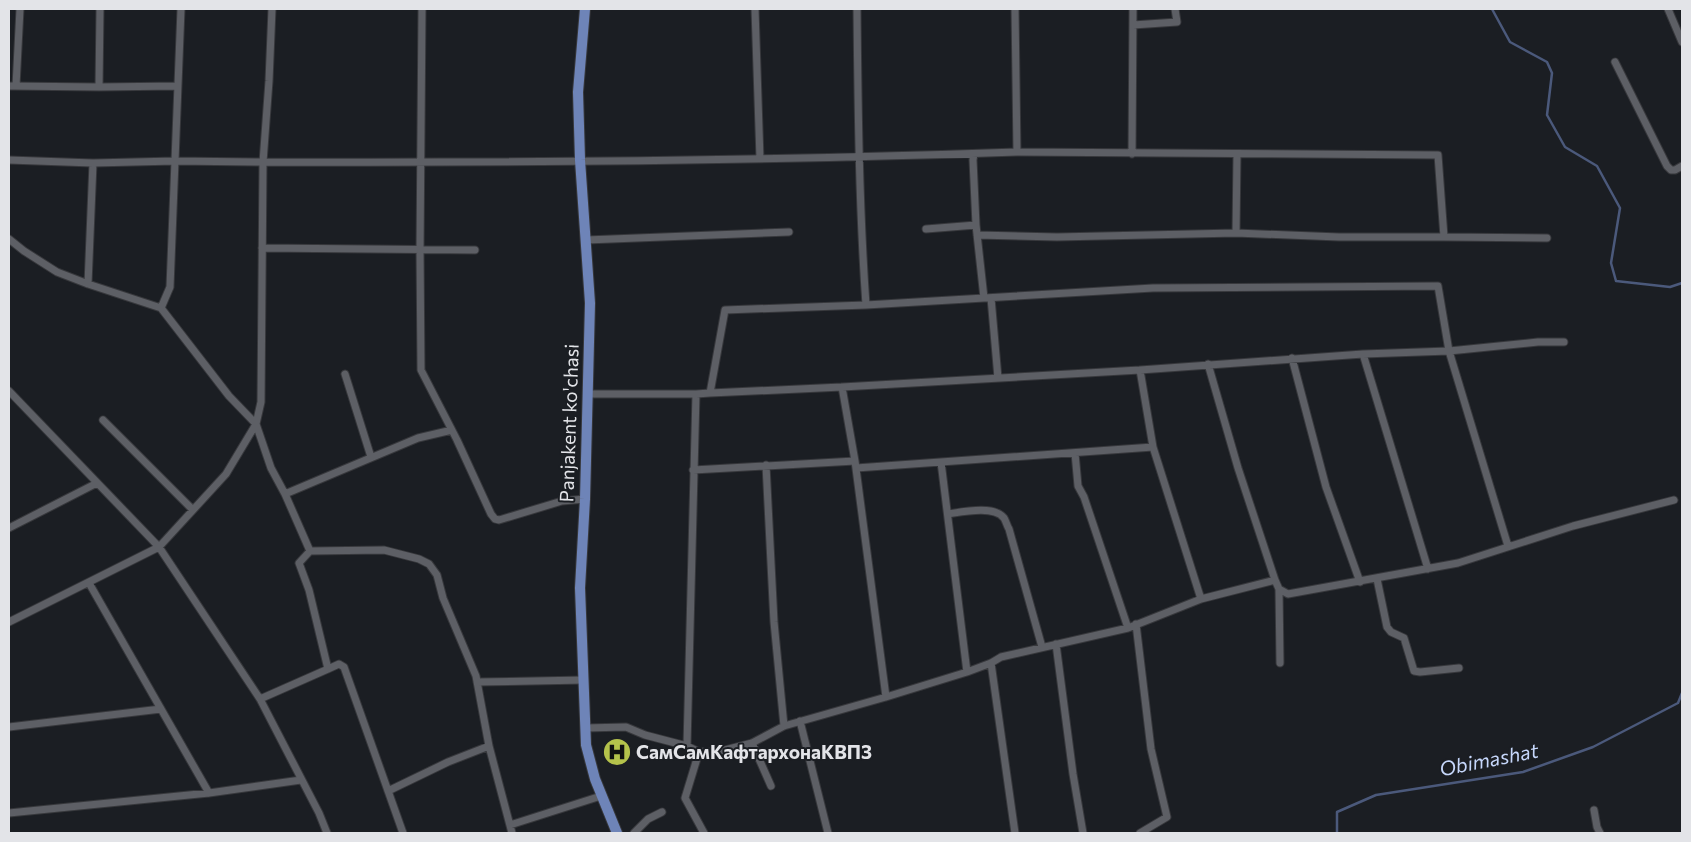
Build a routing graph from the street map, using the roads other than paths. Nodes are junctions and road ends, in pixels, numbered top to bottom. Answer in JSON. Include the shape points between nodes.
{"nodes":[{"id":1,"x":20,"y":9,"type":"edge"},
{"id":2,"x":100,"y":9,"type":"edge"},
{"id":3,"x":181,"y":9,"type":"edge"},
{"id":4,"x":272,"y":9,"type":"edge"},
{"id":5,"x":422,"y":9,"type":"edge"},
{"id":6,"x":585,"y":9,"type":"edge"},
{"id":7,"x":755,"y":9,"type":"edge"},
{"id":8,"x":857,"y":9,"type":"edge"},
{"id":9,"x":1015,"y":9,"type":"edge"},
{"id":10,"x":1133,"y":9,"type":"edge"},
{"id":11,"x":1176,"y":9,"type":"edge"},
{"id":12,"x":1668,"y":9,"type":"edge"},
{"id":13,"x":1134,"y":25,"type":"junction"},
{"id":14,"x":1682,"y":42,"type":"edge"},
{"id":15,"x":1616,"y":62,"type":"dead end"},
{"id":16,"x":12,"y":86,"type":"edge"},
{"id":17,"x":178,"y":86,"type":"junction"},
{"id":18,"x":99,"y":87,"type":"junction"},
{"id":19,"x":1017,"y":152,"type":"junction"},
{"id":20,"x":974,"y":154,"type":"junction"},
{"id":21,"x":1132,"y":154,"type":"junction"},
{"id":22,"x":1237,"y":154,"type":"junction"},
{"id":23,"x":858,"y":157,"type":"junction"},
{"id":24,"x":760,"y":159,"type":"junction"},
{"id":25,"x":9,"y":160,"type":"edge"},
{"id":26,"x":580,"y":160,"type":"junction"},
{"id":27,"x":174,"y":161,"type":"junction"},
{"id":28,"x":263,"y":162,"type":"junction"},
{"id":29,"x":420,"y":162,"type":"junction"},
{"id":30,"x":93,"y":163,"type":"junction"},
{"id":31,"x":1682,"y":166,"type":"edge"},
{"id":32,"x":976,"y":225,"type":"junction"},
{"id":33,"x":926,"y":228,"type":"dead end"},
{"id":34,"x":789,"y":232,"type":"dead end"},
{"id":35,"x":1236,"y":233,"type":"junction"},
{"id":36,"x":977,"y":235,"type":"junction"},
{"id":37,"x":1444,"y":237,"type":"junction"},
{"id":38,"x":9,"y":238,"type":"edge"},
{"id":39,"x":1547,"y":238,"type":"dead end"},
{"id":40,"x":586,"y":240,"type":"junction"},
{"id":41,"x":262,"y":248,"type":"junction"},
{"id":42,"x":420,"y":250,"type":"junction"},
{"id":43,"x":475,"y":250,"type":"dead end"},
{"id":44,"x":88,"y":284,"type":"junction"},
{"id":45,"x":988,"y":298,"type":"junction"},
{"id":46,"x":866,"y":304,"type":"junction"},
{"id":47,"x":162,"y":308,"type":"junction"},
{"id":48,"x":1564,"y":342,"type":"dead end"},
{"id":49,"x":1449,"y":350,"type":"junction"},
{"id":50,"x":1363,"y":354,"type":"junction"},
{"id":51,"x":1292,"y":358,"type":"junction"},
{"id":52,"x":1208,"y":364,"type":"junction"},
{"id":53,"x":1140,"y":370,"type":"junction"},
{"id":54,"x":345,"y":374,"type":"dead end"},
{"id":55,"x":998,"y":378,"type":"junction"},
{"id":56,"x":842,"y":387,"type":"junction"},
{"id":57,"x":9,"y":391,"type":"edge"},
{"id":58,"x":710,"y":393,"type":"junction"},
{"id":59,"x":587,"y":394,"type":"junction"},
{"id":60,"x":696,"y":394,"type":"junction"},
{"id":61,"x":104,"y":420,"type":"dead end"},
{"id":62,"x":256,"y":424,"type":"junction"},
{"id":63,"x":452,"y":430,"type":"junction"},
{"id":64,"x":1153,"y":446,"type":"junction"},
{"id":65,"x":1075,"y":453,"type":"junction"},
{"id":66,"x":371,"y":457,"type":"junction"},
{"id":67,"x":855,"y":461,"type":"junction"},
{"id":68,"x":941,"y":462,"type":"junction"},
{"id":69,"x":766,"y":465,"type":"junction"},
{"id":70,"x":693,"y":470,"type":"junction"},
{"id":71,"x":97,"y":483,"type":"junction"},
{"id":72,"x":285,"y":494,"type":"junction"},
{"id":73,"x":584,"y":499,"type":"junction"},
{"id":74,"x":1674,"y":500,"type":"dead end"},
{"id":75,"x":193,"y":510,"type":"junction"},
{"id":76,"x":948,"y":514,"type":"junction"},
{"id":77,"x":9,"y":528,"type":"edge"},
{"id":78,"x":1508,"y":546,"type":"junction"},
{"id":79,"x":159,"y":547,"type":"junction"},
{"id":80,"x":310,"y":551,"type":"junction"},
{"id":81,"x":1428,"y":569,"type":"junction"},
{"id":82,"x":1377,"y":579,"type":"junction"},
{"id":83,"x":1275,"y":580,"type":"junction"},
{"id":84,"x":1360,"y":582,"type":"junction"},
{"id":85,"x":89,"y":583,"type":"junction"},
{"id":86,"x":1279,"y":589,"type":"junction"},
{"id":87,"x":1201,"y":599,"type":"junction"},
{"id":88,"x":9,"y":622,"type":"edge"},
{"id":89,"x":1136,"y":624,"type":"junction"},
{"id":90,"x":1128,"y":628,"type":"junction"},
{"id":91,"x":1056,"y":644,"type":"junction"},
{"id":92,"x":1042,"y":647,"type":"junction"},
{"id":93,"x":991,"y":663,"type":"junction"},
{"id":94,"x":1280,"y":663,"type":"dead end"},
{"id":95,"x":1459,"y":668,"type":"dead end"},
{"id":96,"x":328,"y":669,"type":"junction"},
{"id":97,"x":967,"y":672,"type":"junction"},
{"id":98,"x":584,"y":680,"type":"junction"},
{"id":99,"x":477,"y":682,"type":"junction"},
{"id":100,"x":886,"y":697,"type":"junction"},
{"id":101,"x":260,"y":699,"type":"junction"},
{"id":102,"x":161,"y":709,"type":"junction"},
{"id":103,"x":800,"y":721,"type":"junction"},
{"id":104,"x":784,"y":726,"type":"junction"},
{"id":105,"x":9,"y":727,"type":"edge"},
{"id":106,"x":586,"y":728,"type":"junction"},
{"id":107,"x":752,"y":743,"type":"junction"},
{"id":108,"x":489,"y":746,"type":"junction"},
{"id":109,"x":687,"y":746,"type":"junction"},
{"id":110,"x":699,"y":752,"type":"junction"},
{"id":111,"x":301,"y":780,"type":"junction"},
{"id":112,"x":771,"y":786,"type":"dead end"},
{"id":113,"x":388,"y":791,"type":"junction"},
{"id":114,"x":209,"y":793,"type":"junction"},
{"id":115,"x":601,"y":796,"type":"junction"},
{"id":116,"x":1594,"y":810,"type":"dead end"},
{"id":117,"x":662,"y":812,"type":"dead end"},
{"id":118,"x":9,"y":813,"type":"edge"},
{"id":119,"x":510,"y":825,"type":"junction"},
{"id":120,"x":327,"y":833,"type":"edge"},
{"id":121,"x":403,"y":833,"type":"edge"},
{"id":122,"x":512,"y":833,"type":"edge"},
{"id":123,"x":617,"y":833,"type":"edge"},
{"id":124,"x":634,"y":833,"type":"edge"},
{"id":125,"x":704,"y":833,"type":"edge"},
{"id":126,"x":828,"y":833,"type":"edge"},
{"id":127,"x":1016,"y":833,"type":"edge"},
{"id":128,"x":1083,"y":833,"type":"edge"},
{"id":129,"x":1140,"y":833,"type":"edge"},
{"id":130,"x":1600,"y":833,"type":"edge"}],
"edges":[{"from":1,"to":16,"type":"street"},
{"from":2,"to":18,"type":"street"},
{"from":3,"to":17,"type":"street"},
{"from":4,"to":28,"type":"street"},
{"from":5,"to":29,"type":"street"},
{"from":6,"to":26,"type":"main road","name":"Panjakent ko'chasi","via":[[578,92]]},
{"from":7,"to":24,"type":"street"},
{"from":8,"to":23,"type":"street"},
{"from":9,"to":19,"type":"street"},
{"from":10,"to":13,"type":"street"},
{"from":11,"to":13,"type":"street","via":[[1177,22]]},
{"from":12,"to":14,"type":"street"},
{"from":13,"to":21,"type":"street"},
{"from":15,"to":31,"type":"street","via":[[1667,166],[1671,170]]},
{"from":16,"to":18,"type":"street"},
{"from":17,"to":18,"type":"street"},
{"from":17,"to":27,"type":"street"},
{"from":19,"to":20,"type":"street"},
{"from":19,"to":21,"type":"street"},
{"from":20,"to":23,"type":"street"},
{"from":20,"to":32,"type":"street"},
{"from":21,"to":22,"type":"street"},
{"from":22,"to":35,"type":"street"},
{"from":22,"to":37,"type":"street","via":[[1438,155]]},
{"from":23,"to":24,"type":"street"},
{"from":23,"to":46,"type":"street"},
{"from":24,"to":26,"type":"street"},
{"from":25,"to":30,"type":"street"},
{"from":26,"to":29,"type":"street"},
{"from":26,"to":40,"type":"main road","name":"Panjakent ko'chasi"},
{"from":27,"to":28,"type":"street"},
{"from":27,"to":30,"type":"street"},
{"from":27,"to":47,"type":"street","via":[[170,287]]},
{"from":28,"to":29,"type":"street"},
{"from":28,"to":41,"type":"street"},
{"from":29,"to":42,"type":"street"},
{"from":30,"to":44,"type":"street"},
{"from":32,"to":33,"type":"street"},
{"from":32,"to":36,"type":"street"},
{"from":34,"to":40,"type":"street"},
{"from":35,"to":36,"type":"street","via":[[1057,237]]},
{"from":35,"to":37,"type":"street"},
{"from":36,"to":45,"type":"street"},
{"from":37,"to":39,"type":"street"},
{"from":38,"to":44,"type":"street","via":[[57,272]]},
{"from":40,"to":59,"type":"main road","name":"Panjakent ko'chasi","via":[[590,303]]},
{"from":41,"to":42,"type":"street"},
{"from":41,"to":62,"type":"street","via":[[261,402]]},
{"from":42,"to":43,"type":"street"},
{"from":42,"to":63,"type":"street","via":[[420,370]]},
{"from":44,"to":47,"type":"street"},
{"from":45,"to":46,"type":"street"},
{"from":45,"to":49,"type":"street","via":[[1153,288],[1438,286]]},
{"from":45,"to":55,"type":"street"},
{"from":46,"to":58,"type":"street","via":[[725,310]]},
{"from":47,"to":62,"type":"street","via":[[229,396]]},
{"from":48,"to":49,"type":"street"},
{"from":49,"to":50,"type":"street"},
{"from":49,"to":78,"type":"street"},
{"from":50,"to":51,"type":"street"},
{"from":50,"to":81,"type":"street"},
{"from":51,"to":52,"type":"street"},
{"from":51,"to":84,"type":"street","via":[[1326,487]]},
{"from":52,"to":53,"type":"street"},
{"from":52,"to":83,"type":"street"},
{"from":53,"to":55,"type":"street"},
{"from":53,"to":64,"type":"street"},
{"from":54,"to":66,"type":"street"},
{"from":55,"to":56,"type":"street"},
{"from":56,"to":58,"type":"street"},
{"from":56,"to":67,"type":"street"},
{"from":57,"to":71,"type":"street"},
{"from":58,"to":60,"type":"street"},
{"from":59,"to":60,"type":"street"},
{"from":59,"to":73,"type":"main road","name":"Panjakent ko'chasi"},
{"from":60,"to":70,"type":"street"},
{"from":61,"to":75,"type":"street"},
{"from":62,"to":72,"type":"street","via":[[271,468]]},
{"from":62,"to":75,"type":"street","via":[[226,474]]},
{"from":63,"to":66,"type":"street","via":[[418,438]]},
{"from":63,"to":73,"type":"street","via":[[495,519],[562,501]]},
{"from":64,"to":65,"type":"street"},
{"from":64,"to":87,"type":"street"},
{"from":65,"to":68,"type":"street"},
{"from":65,"to":90,"type":"street","via":[[1078,486]]},
{"from":66,"to":72,"type":"street"},
{"from":67,"to":68,"type":"street","via":[[856,468]]},
{"from":67,"to":69,"type":"street"},
{"from":67,"to":100,"type":"street"},
{"from":68,"to":76,"type":"street"},
{"from":69,"to":70,"type":"street"},
{"from":69,"to":104,"type":"street","via":[[774,622]]},
{"from":70,"to":109,"type":"street"},
{"from":71,"to":77,"type":"street"},
{"from":71,"to":79,"type":"street"},
{"from":72,"to":80,"type":"street"},
{"from":73,"to":98,"type":"main road","name":"Panjakent ko'chasi","via":[[580,588]]},
{"from":74,"to":78,"type":"street"},
{"from":75,"to":79,"type":"street"},
{"from":76,"to":92,"type":"street","via":[[987,510],[1003,517]]},
{"from":76,"to":97,"type":"street"},
{"from":78,"to":81,"type":"street","via":[[1458,563]]},
{"from":79,"to":85,"type":"street"},
{"from":79,"to":101,"type":"street"},
{"from":80,"to":96,"type":"street","via":[[299,563],[309,590]]},
{"from":80,"to":99,"type":"street","via":[[384,550],[419,558],[429,564],[437,575]]},
{"from":81,"to":82,"type":"street"},
{"from":82,"to":84,"type":"street"},
{"from":82,"to":95,"type":"street","via":[[1386,627],[1404,638],[1414,670]]},
{"from":83,"to":86,"type":"street"},
{"from":83,"to":87,"type":"street"},
{"from":84,"to":86,"type":"street","via":[[1288,594]]},
{"from":85,"to":88,"type":"street"},
{"from":85,"to":102,"type":"street"},
{"from":86,"to":94,"type":"street"},
{"from":87,"to":89,"type":"street"},
{"from":89,"to":90,"type":"street"},
{"from":89,"to":129,"type":"street","via":[[1152,749],[1167,817]]},
{"from":90,"to":91,"type":"street"},
{"from":91,"to":92,"type":"street"},
{"from":91,"to":128,"type":"street"},
{"from":92,"to":93,"type":"street","via":[[1001,657]]},
{"from":93,"to":97,"type":"street"},
{"from":93,"to":127,"type":"street"},
{"from":96,"to":101,"type":"street"},
{"from":96,"to":113,"type":"street","via":[[339,664],[344,667]]},
{"from":97,"to":100,"type":"street"},
{"from":98,"to":99,"type":"street"},
{"from":98,"to":106,"type":"main road","name":"Panjakent ko'chasi"},
{"from":99,"to":108,"type":"street"},
{"from":100,"to":103,"type":"street"},
{"from":101,"to":111,"type":"street"},
{"from":102,"to":105,"type":"street"},
{"from":102,"to":114,"type":"street"},
{"from":103,"to":104,"type":"street"},
{"from":103,"to":126,"type":"street"},
{"from":104,"to":107,"type":"street"},
{"from":106,"to":109,"type":"street","via":[[626,727]]},
{"from":106,"to":115,"type":"main road","name":"Panjakent ko'chasi","via":[[586,746]]},
{"from":107,"to":110,"type":"street","via":[[722,751]]},
{"from":107,"to":112,"type":"street"},
{"from":108,"to":113,"type":"street"},
{"from":108,"to":119,"type":"street"},
{"from":109,"to":110,"type":"street"},
{"from":110,"to":125,"type":"street","via":[[685,798]]},
{"from":111,"to":114,"type":"street"},
{"from":111,"to":120,"type":"street"},
{"from":113,"to":121,"type":"street"},
{"from":114,"to":118,"type":"street"},
{"from":115,"to":119,"type":"street"},
{"from":115,"to":123,"type":"main road","name":"Panjakent ko'chasi"},
{"from":116,"to":130,"type":"street"},
{"from":117,"to":124,"type":"street","via":[[648,819]]},
{"from":119,"to":122,"type":"street"}]}
